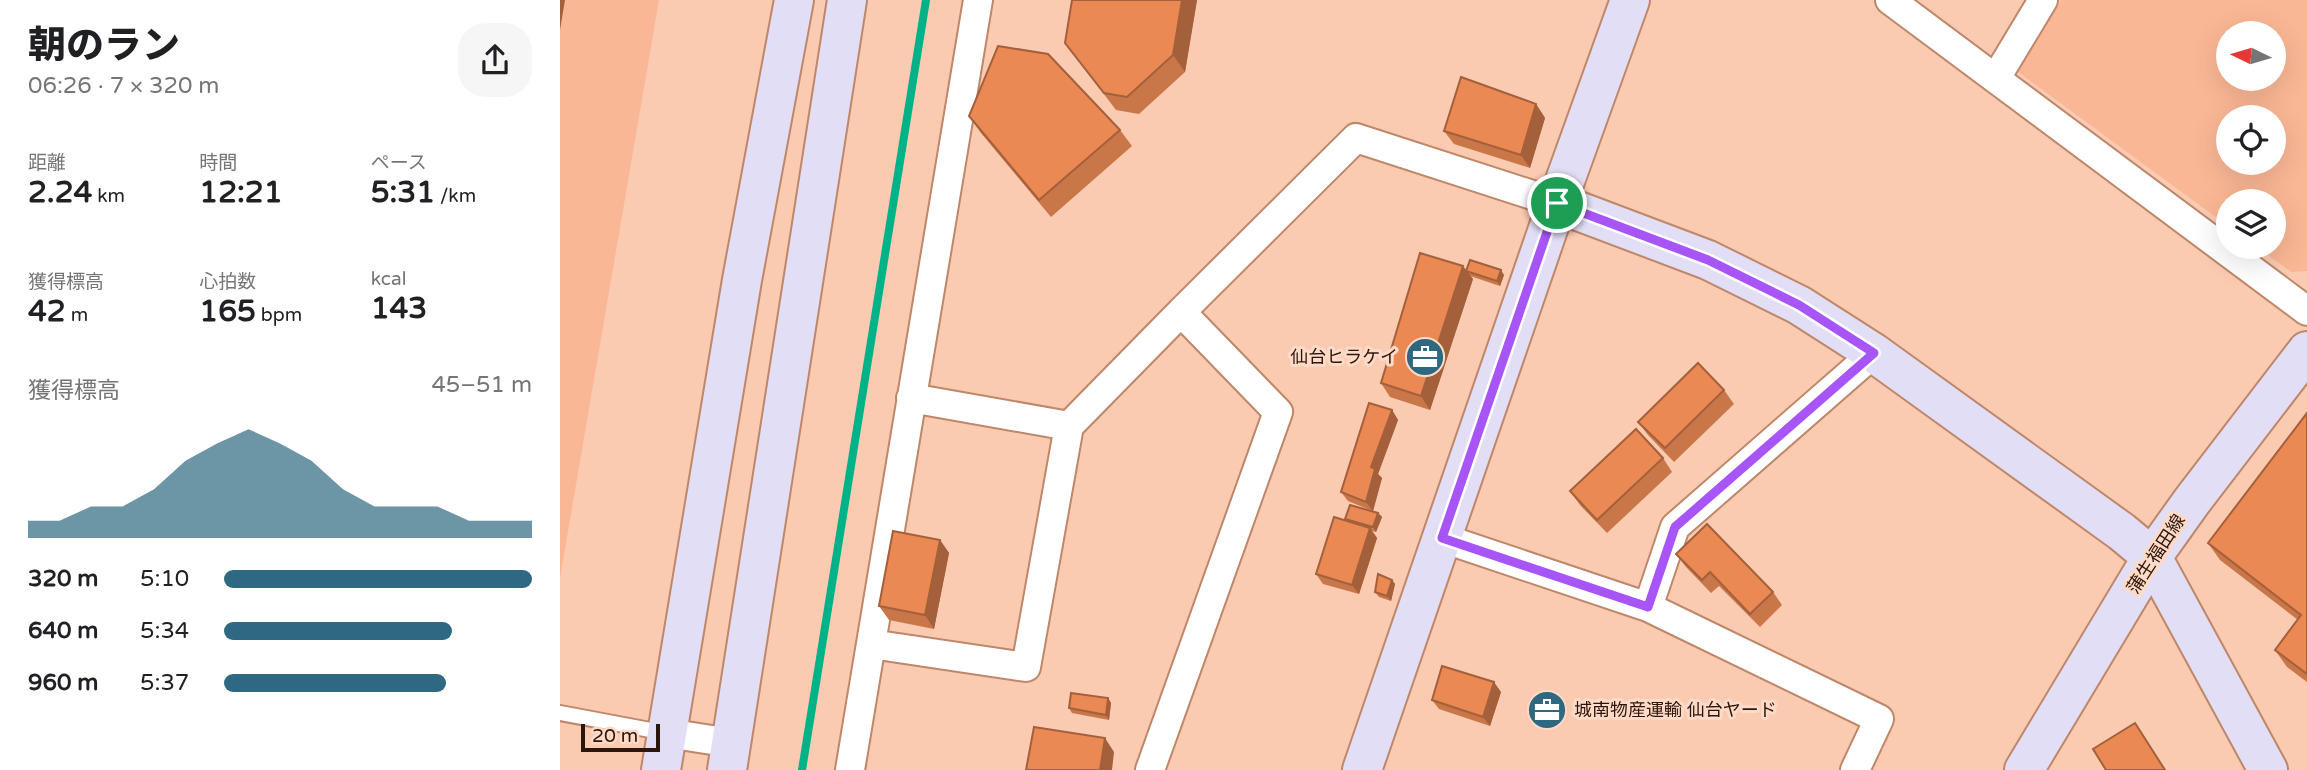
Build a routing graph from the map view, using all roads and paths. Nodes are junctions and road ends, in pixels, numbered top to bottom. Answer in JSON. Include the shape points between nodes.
{"nodes":[{"id":1,"x":794,"y":0,"type":"edge"},
{"id":2,"x":847,"y":0,"type":"edge"},
{"id":3,"x":978,"y":0,"type":"edge"},
{"id":4,"x":1630,"y":0,"type":"edge"},
{"id":5,"x":1890,"y":0,"type":"edge"},
{"id":6,"x":2043,"y":0,"type":"edge"},
{"id":7,"x":1996,"y":78,"type":"junction"},
{"id":8,"x":1557,"y":203,"type":"junction"},
{"id":9,"x":2307,"y":311,"type":"edge"},
{"id":10,"x":1181,"y":312,"type":"junction"},
{"id":11,"x":2307,"y":351,"type":"edge"},
{"id":12,"x":1874,"y":353,"type":"junction"},
{"id":13,"x":912,"y":398,"type":"junction"},
{"id":14,"x":1069,"y":426,"type":"junction"},
{"id":15,"x":1442,"y":538,"type":"junction"},
{"id":16,"x":2152,"y":557,"type":"junction"},
{"id":17,"x":1648,"y":607,"type":"junction"},
{"id":18,"x":871,"y":644,"type":"junction"},
{"id":19,"x":560,"y":713,"type":"edge"},
{"id":20,"x":664,"y":752,"type":"edge"},
{"id":21,"x":729,"y":757,"type":"edge"},
{"id":22,"x":850,"y":770,"type":"edge"},
{"id":23,"x":1150,"y":770,"type":"edge"},
{"id":24,"x":1362,"y":770,"type":"edge"},
{"id":25,"x":1855,"y":770,"type":"edge"},
{"id":26,"x":2024,"y":770,"type":"edge"},
{"id":27,"x":2268,"y":770,"type":"edge"}],
"edges":[{"from":1,"to":20,"type":"street"},
{"from":2,"to":21,"type":"street"},
{"from":3,"to":13,"type":"street"},
{"from":4,"to":8,"type":"street"},
{"from":5,"to":7,"type":"street"},
{"from":6,"to":7,"type":"street"},
{"from":7,"to":9,"type":"street"},
{"from":8,"to":10,"type":"street","via":[[1356,138]]},
{"from":8,"to":12,"type":"street","via":[[1708,260],[1799,305]]},
{"from":8,"to":15,"type":"street"},
{"from":10,"to":14,"type":"street"},
{"from":10,"to":23,"type":"street","via":[[1278,412]]},
{"from":11,"to":16,"type":"street","name":"蒲生福田線"},
{"from":12,"to":16,"type":"street"},
{"from":12,"to":17,"type":"street","via":[[1675,527]]},
{"from":13,"to":14,"type":"street"},
{"from":13,"to":18,"type":"street"},
{"from":14,"to":18,"type":"street","via":[[1026,667]]},
{"from":15,"to":17,"type":"street"},
{"from":15,"to":24,"type":"street"},
{"from":16,"to":26,"type":"street","name":"蒲生福田線"},
{"from":16,"to":27,"type":"street"},
{"from":17,"to":25,"type":"street","via":[[1879,719]]},
{"from":18,"to":22,"type":"street"},
{"from":19,"to":20,"type":"lane"},
{"from":20,"to":21,"type":"street"}]}
